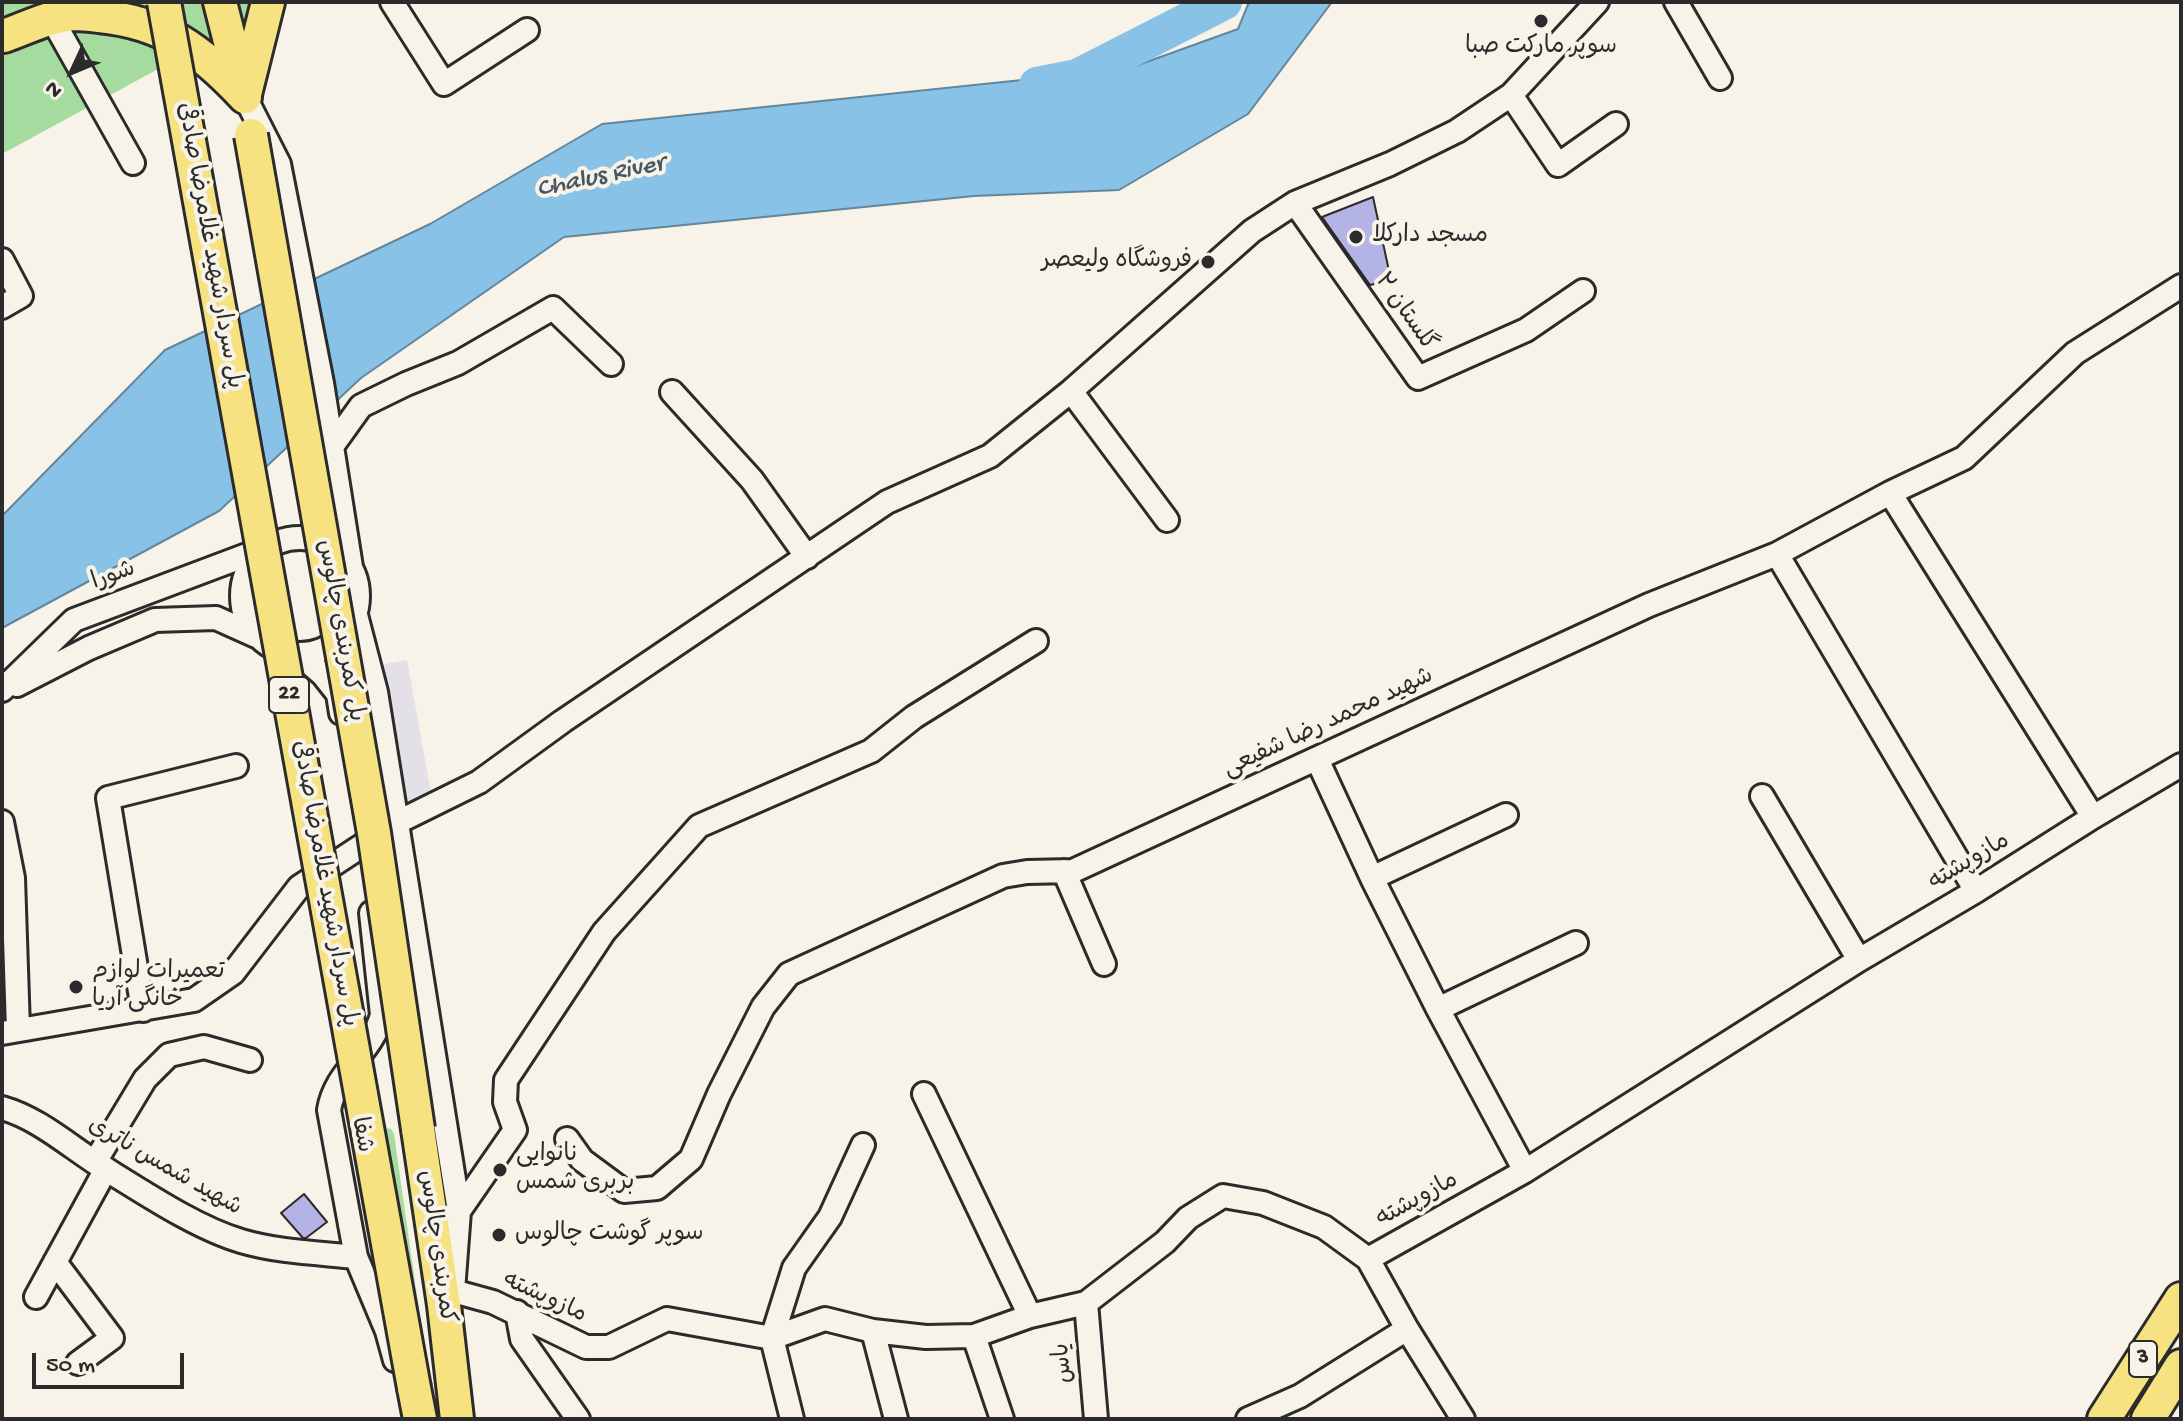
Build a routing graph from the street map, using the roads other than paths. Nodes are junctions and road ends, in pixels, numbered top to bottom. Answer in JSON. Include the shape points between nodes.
{"nodes":[{"id":1,"x":164,"y":2,"type":"edge"},
{"id":2,"x":220,"y":2,"type":"edge"},
{"id":3,"x":268,"y":2,"type":"edge"},
{"id":4,"x":392,"y":2,"type":"edge"},
{"id":5,"x":1597,"y":2,"type":"edge"},
{"id":6,"x":1676,"y":2,"type":"edge"},
{"id":7,"x":52,"y":19,"type":"junction"},
{"id":8,"x":527,"y":30,"type":"dead end"},
{"id":9,"x":4,"y":36,"type":"dead end"},
{"id":10,"x":1720,"y":78,"type":"dead end"},
{"id":11,"x":1511,"y":95,"type":"junction"},
{"id":12,"x":245,"y":97,"type":"junction"},
{"id":13,"x":1616,"y":124,"type":"dead end"},
{"id":14,"x":133,"y":163,"type":"dead end"},
{"id":15,"x":1295,"y":203,"type":"junction"},
{"id":16,"x":2,"y":260,"type":"edge"},
{"id":17,"x":2181,"y":286,"type":"edge"},
{"id":18,"x":1583,"y":291,"type":"dead end"},
{"id":19,"x":2,"y":307,"type":"edge"},
{"id":20,"x":611,"y":364,"type":"dead end"},
{"id":21,"x":1071,"y":391,"type":"junction"},
{"id":22,"x":672,"y":392,"type":"dead end"},
{"id":23,"x":333,"y":445,"type":"junction"},
{"id":24,"x":1890,"y":493,"type":"junction"},
{"id":25,"x":1167,"y":520,"type":"dead end"},
{"id":26,"x":265,"y":549,"type":"junction"},
{"id":27,"x":1777,"y":554,"type":"junction"},
{"id":28,"x":807,"y":557,"type":"junction"},
{"id":29,"x":351,"y":567,"type":"junction"},
{"id":30,"x":356,"y":615,"type":"junction"},
{"id":31,"x":256,"y":636,"type":"junction"},
{"id":32,"x":1036,"y":641,"type":"dead end"},
{"id":33,"x":300,"y":655,"type":"junction"},
{"id":34,"x":2,"y":691,"type":"edge"},
{"id":35,"x":376,"y":692,"type":"junction"},
{"id":36,"x":338,"y":694,"type":"junction"},
{"id":37,"x":1317,"y":759,"type":"junction"},
{"id":38,"x":2181,"y":765,"type":"edge"},
{"id":39,"x":236,"y":766,"type":"dead end"},
{"id":40,"x":1762,"y":796,"type":"dead end"},
{"id":41,"x":1506,"y":815,"type":"dead end"},
{"id":42,"x":2093,"y":817,"type":"junction"},
{"id":43,"x":2,"y":822,"type":"edge"},
{"id":44,"x":398,"y":822,"type":"junction"},
{"id":45,"x":363,"y":845,"type":"junction"},
{"id":46,"x":1064,"y":871,"type":"junction"},
{"id":47,"x":8,"y":878,"type":"edge"},
{"id":48,"x":1372,"y":878,"type":"junction"},
{"id":49,"x":1976,"y":891,"type":"junction"},
{"id":50,"x":1576,"y":943,"type":"dead end"},
{"id":51,"x":1859,"y":960,"type":"junction"},
{"id":52,"x":1104,"y":964,"type":"dead end"},
{"id":53,"x":1438,"y":1009,"type":"junction"},
{"id":54,"x":143,"y":1010,"type":"junction"},
{"id":55,"x":10,"y":1031,"type":"edge"},
{"id":56,"x":250,"y":1060,"type":"dead end"},
{"id":57,"x":924,"y":1094,"type":"dead end"},
{"id":58,"x":2,"y":1108,"type":"edge"},
{"id":59,"x":418,"y":1129,"type":"joint"},
{"id":60,"x":567,"y":1139,"type":"dead end"},
{"id":61,"x":863,"y":1145,"type":"dead end"},
{"id":62,"x":100,"y":1166,"type":"junction"},
{"id":63,"x":1525,"y":1171,"type":"junction"},
{"id":64,"x":459,"y":1211,"type":"junction"},
{"id":65,"x":356,"y":1257,"type":"junction"},
{"id":66,"x":1368,"y":1259,"type":"junction"},
{"id":67,"x":55,"y":1262,"type":"junction"},
{"id":68,"x":36,"y":1297,"type":"dead end"},
{"id":69,"x":448,"y":1298,"type":"junction"},
{"id":70,"x":2181,"y":1299,"type":"edge"},
{"id":71,"x":1086,"y":1303,"type":"junction"},
{"id":72,"x":517,"y":1312,"type":"junction"},
{"id":73,"x":1030,"y":1316,"type":"junction"},
{"id":74,"x":1407,"y":1329,"type":"junction"},
{"id":75,"x":873,"y":1331,"type":"junction"},
{"id":76,"x":974,"y":1336,"type":"junction"},
{"id":77,"x":772,"y":1338,"type":"junction"},
{"id":78,"x":78,"y":1363,"type":"dead end"},
{"id":79,"x":450,"y":1365,"type":"junction"},
{"id":80,"x":2181,"y":1366,"type":"edge"},
{"id":81,"x":415,"y":1409,"type":"edge"},
{"id":82,"x":437,"y":1419,"type":"edge"},
{"id":83,"x":457,"y":1419,"type":"edge"},
{"id":84,"x":578,"y":1419,"type":"edge"},
{"id":85,"x":792,"y":1419,"type":"edge"},
{"id":86,"x":896,"y":1419,"type":"edge"},
{"id":87,"x":1002,"y":1419,"type":"edge"},
{"id":88,"x":1096,"y":1419,"type":"edge"},
{"id":89,"x":1248,"y":1419,"type":"edge"},
{"id":90,"x":1463,"y":1419,"type":"edge"},
{"id":91,"x":2104,"y":1419,"type":"edge"},
{"id":92,"x":2148,"y":1419,"type":"edge"}],
"edges":[{"from":1,"to":81,"type":"highway","name":"پل سردار شهید غلامرضا صادقی","number":"22","bridge":true},
{"from":2,"to":12,"type":"highway","name":"پل کمربندی چالوس"},
{"from":3,"to":12,"type":"highway"},
{"from":4,"to":8,"type":"street","via":[[444,84]]},
{"from":5,"to":11,"type":"street"},
{"from":6,"to":10,"type":"street"},
{"from":7,"to":9,"type":"highway"},
{"from":7,"to":12,"type":"highway","via":[[75,14],[147,26],[180,40]]},
{"from":7,"to":14,"type":"street"},
{"from":11,"to":13,"type":"street","via":[[1558,165]]},
{"from":11,"to":15,"type":"street","via":[[1457,131]]},
{"from":12,"to":23,"type":"street","via":[[279,164]]},
{"from":12,"to":59,"type":"highway","name":"پل کمربندی چالوس","bridge":true,"via":[[374,833]]},
{"from":15,"to":18,"type":"street","name":"گلستان ۲","via":[[1418,378],[1526,330]]},
{"from":15,"to":21,"type":"street","via":[[1252,231]]},
{"from":16,"to":19,"type":"street","via":[[21,296]]},
{"from":17,"to":24,"type":"street","name":"شهید محمد رضا شفیعی","via":[[2075,353],[1964,458]]},
{"from":20,"to":23,"type":"street","via":[[553,308],[458,363],[361,406]]},
{"from":21,"to":25,"type":"street"},
{"from":21,"to":28,"type":"street","via":[[990,456],[887,502]]},
{"from":22,"to":28,"type":"street","via":[[752,480]]},
{"from":23,"to":29,"type":"street"},
{"from":24,"to":27,"type":"street","name":"شهید محمد رضا شفیعی"},
{"from":24,"to":42,"type":"street"},
{"from":26,"to":29,"type":"street","via":[[288,539],[312,539],[335,549]]},
{"from":26,"to":31,"type":"street","via":[[249,567],[241,590],[244,614]]},
{"from":26,"to":34,"type":"street","name":"شورا","via":[[74,620]]},
{"from":27,"to":37,"type":"street","name":"شهید محمد رضا شفیعی","via":[[1649,605]]},
{"from":27,"to":49,"type":"street"},
{"from":28,"to":44,"type":"street","via":[[479,782]]},
{"from":29,"to":30,"type":"street","via":[[359,590]]},
{"from":30,"to":33,"type":"street","via":[[344,636],[324,650]]},
{"from":30,"to":35,"type":"street"},
{"from":31,"to":33,"type":"street","via":[[276,650]]},
{"from":31,"to":34,"type":"street","name":"شورا","via":[[216,618],[155,620]]},
{"from":32,"to":64,"type":"street","via":[[914,717],[871,751],[699,826],[604,932],[506,1080],[505,1102],[515,1130]]},
{"from":33,"to":36,"type":"street"},
{"from":35,"to":36,"type":"street","via":[[369,681],[356,677],[344,682]]},
{"from":35,"to":44,"type":"street"},
{"from":36,"to":45,"type":"street","name":"شفا"},
{"from":37,"to":46,"type":"street","name":"شهید محمد رضا شفیعی"},
{"from":37,"to":48,"type":"street"},
{"from":38,"to":42,"type":"street","name":"مازوپشته"},
{"from":39,"to":54,"type":"street","via":[[108,798]]},
{"from":40,"to":51,"type":"street"},
{"from":41,"to":48,"type":"street"},
{"from":42,"to":49,"type":"street","name":"مازوپشته"},
{"from":43,"to":47,"type":"street"},
{"from":44,"to":64,"type":"street"},
{"from":45,"to":54,"type":"street","via":[[299,887],[233,973],[194,1000]]},
{"from":45,"to":65,"type":"street","name":"شفا","via":[[382,1015],[369,1046],[339,1082],[329,1110]]},
{"from":46,"to":52,"type":"street"},
{"from":46,"to":60,"type":"street","name":"شهید محمد رضا شفیعی","via":[[1003,876],[789,974],[763,1007],[691,1159],[657,1188],[624,1191],[582,1160]]},
{"from":47,"to":55,"type":"street"},
{"from":48,"to":53,"type":"street"},
{"from":49,"to":51,"type":"street","name":"مازوپشته"},
{"from":50,"to":53,"type":"street"},
{"from":51,"to":63,"type":"street","name":"مازوپشته"},
{"from":53,"to":63,"type":"street"},
{"from":54,"to":55,"type":"street"},
{"from":56,"to":62,"type":"street","via":[[204,1047],[169,1055],[145,1079]]},
{"from":57,"to":73,"type":"street"},
{"from":58,"to":62,"type":"street","name":"شهید شمس ناتری","via":[[23,1114]]},
{"from":59,"to":69,"type":"highway","name":"کمربندی چالوس"},
{"from":61,"to":77,"type":"street","via":[[830,1217],[794,1268]]},
{"from":62,"to":65,"type":"street","name":"شهید شمس ناتری","via":[[215,1232],[267,1247]]},
{"from":62,"to":67,"type":"street"},
{"from":63,"to":66,"type":"street","name":"مازوپشته"},
{"from":64,"to":69,"type":"street"},
{"from":65,"to":81,"type":"street","name":"شفا"},
{"from":66,"to":71,"type":"street","name":"مازوپشته","via":[[1324,1227],[1263,1203],[1223,1196],[1188,1218]]},
{"from":66,"to":74,"type":"street"},
{"from":67,"to":68,"type":"street"},
{"from":67,"to":78,"type":"street","via":[[112,1338]]},
{"from":69,"to":72,"type":"street","name":"مازوپشته","via":[[493,1302]]},
{"from":69,"to":79,"type":"highway","name":"کمربندی چالوس"},
{"from":70,"to":91,"type":"highway","number":"3"},
{"from":71,"to":73,"type":"street","name":"مازوپشته"},
{"from":71,"to":88,"type":"street","name":"یاس"},
{"from":72,"to":77,"type":"street","name":"مازوپشته","via":[[586,1347],[609,1347],[667,1319]]},
{"from":72,"to":84,"type":"street","via":[[522,1339]]},
{"from":73,"to":76,"type":"street","name":"مازوپشته"},
{"from":74,"to":89,"type":"street","via":[[1300,1396]]},
{"from":74,"to":90,"type":"street"},
{"from":75,"to":76,"type":"street","name":"مازوپشته"},
{"from":75,"to":77,"type":"street","name":"مازوپشته","via":[[825,1319]]},
{"from":75,"to":86,"type":"street"},
{"from":76,"to":87,"type":"street"},
{"from":77,"to":85,"type":"street"},
{"from":79,"to":82,"type":"highway"},
{"from":79,"to":83,"type":"highway","name":"کمربندی چالوس"},
{"from":80,"to":92,"type":"highway","number":"3"}]}
